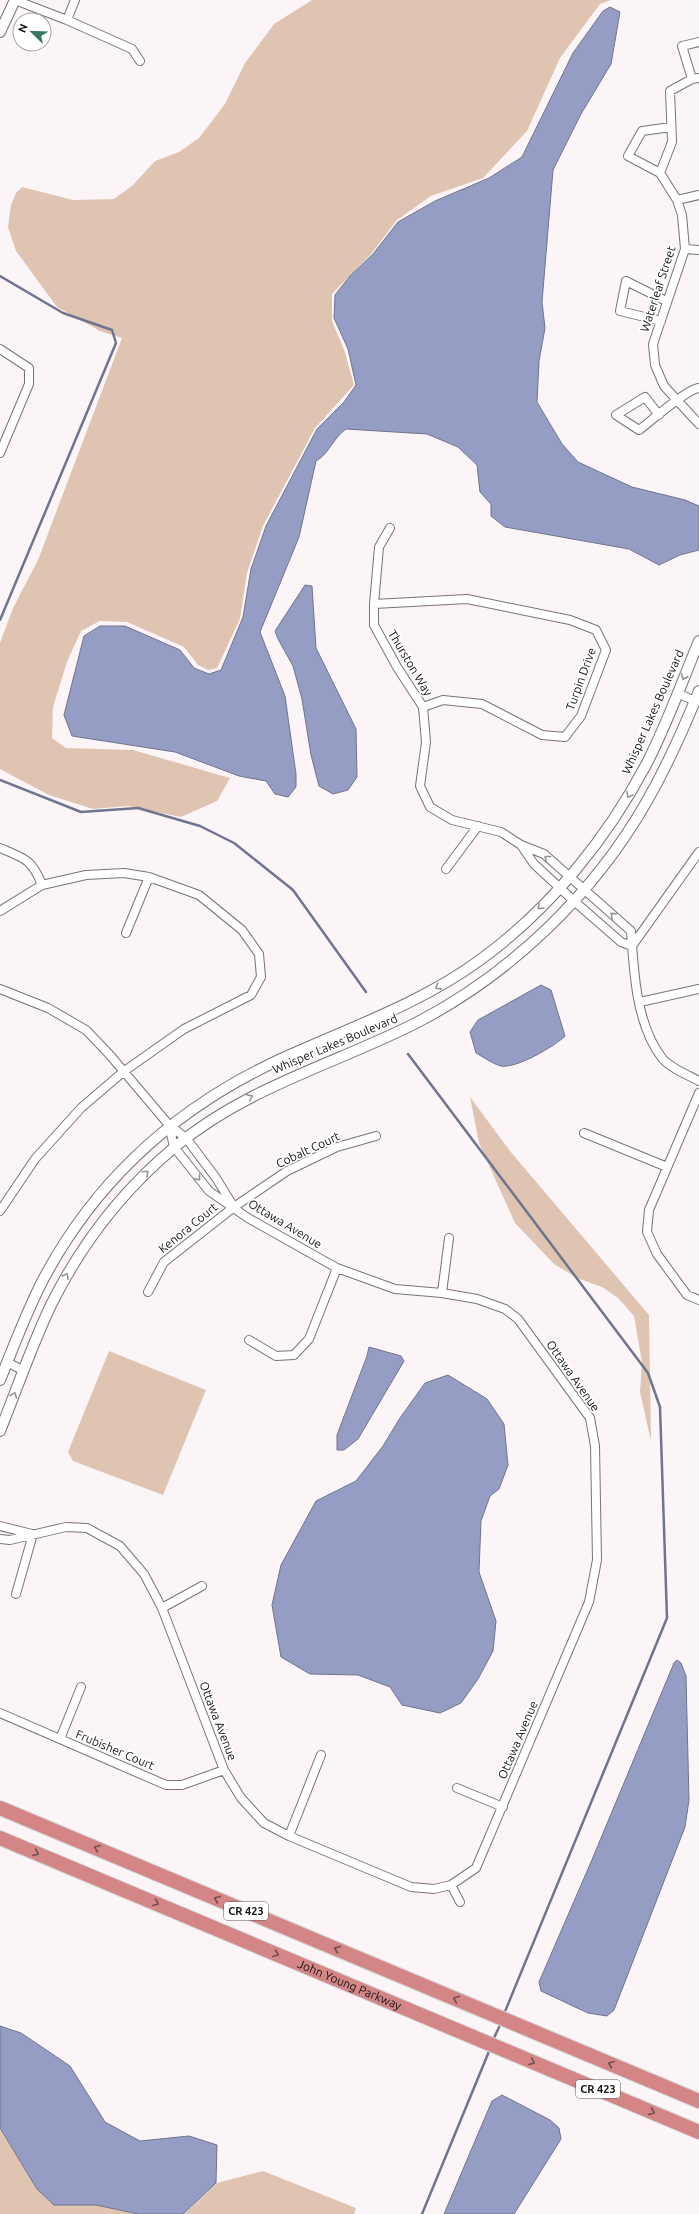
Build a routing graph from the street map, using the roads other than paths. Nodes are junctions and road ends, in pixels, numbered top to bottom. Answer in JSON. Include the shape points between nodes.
{"nodes":[{"id":1,"x":15,"y":0,"type":"edge"},
{"id":2,"x":75,"y":0,"type":"edge"},
{"id":3,"x":67,"y":20,"type":"junction"},
{"id":4,"x":0,"y":32,"type":"edge"},
{"id":5,"x":699,"y":42,"type":"edge"},
{"id":6,"x":140,"y":61,"type":"dead end"},
{"id":7,"x":695,"y":78,"type":"edge"},
{"id":8,"x":671,"y":127,"type":"junction"},
{"id":9,"x":660,"y":173,"type":"junction"},
{"id":10,"x":699,"y":195,"type":"edge"},
{"id":11,"x":677,"y":200,"type":"junction"},
{"id":12,"x":685,"y":249,"type":"junction"},
{"id":13,"x":699,"y":250,"type":"edge"},
{"id":14,"x":666,"y":301,"type":"junction"},
{"id":15,"x":661,"y":321,"type":"junction"},
{"id":16,"x":0,"y":349,"type":"edge"},
{"id":17,"x":699,"y":388,"type":"edge"},
{"id":18,"x":677,"y":400,"type":"junction"},
{"id":19,"x":659,"y":415,"type":"junction"},
{"id":20,"x":699,"y":424,"type":"edge"},
{"id":21,"x":0,"y":453,"type":"edge"},
{"id":22,"x":390,"y":528,"type":"dead end"},
{"id":23,"x":374,"y":604,"type":"junction"},
{"id":24,"x":699,"y":641,"type":"edge"},
{"id":25,"x":699,"y":691,"type":"edge"},
{"id":26,"x":677,"y":693,"type":"junction"},
{"id":27,"x":695,"y":701,"type":"junction"},
{"id":28,"x":423,"y":707,"type":"junction"},
{"id":29,"x":478,"y":826,"type":"junction"},
{"id":30,"x":521,"y":845,"type":"junction"},
{"id":31,"x":0,"y":848,"type":"edge"},
{"id":32,"x":698,"y":855,"type":"edge"},
{"id":33,"x":446,"y":869,"type":"dead end"},
{"id":34,"x":570,"y":876,"type":"junction"},
{"id":35,"x":149,"y":877,"type":"junction"},
{"id":36,"x":42,"y":885,"type":"junction"},
{"id":37,"x":559,"y":888,"type":"junction"},
{"id":38,"x":584,"y":889,"type":"junction"},
{"id":39,"x":574,"y":901,"type":"junction"},
{"id":40,"x":0,"y":911,"type":"edge"},
{"id":41,"x":126,"y":933,"type":"dead end"},
{"id":42,"x":632,"y":946,"type":"junction"},
{"id":43,"x":699,"y":989,"type":"edge"},
{"id":44,"x":0,"y":990,"type":"edge"},
{"id":45,"x":640,"y":1002,"type":"junction"},
{"id":46,"x":123,"y":1072,"type":"junction"},
{"id":47,"x":699,"y":1081,"type":"edge"},
{"id":48,"x":699,"y":1093,"type":"edge"},
{"id":49,"x":169,"y":1125,"type":"junction"},
{"id":50,"x":584,"y":1133,"type":"dead end"},
{"id":51,"x":376,"y":1136,"type":"dead end"},
{"id":52,"x":186,"y":1138,"type":"junction"},
{"id":53,"x":174,"y":1147,"type":"junction"},
{"id":54,"x":667,"y":1167,"type":"junction"},
{"id":55,"x":234,"y":1207,"type":"junction"},
{"id":56,"x":0,"y":1211,"type":"edge"},
{"id":57,"x":449,"y":1238,"type":"dead end"},
{"id":58,"x":337,"y":1268,"type":"junction"},
{"id":59,"x":148,"y":1292,"type":"dead end"},
{"id":60,"x":442,"y":1293,"type":"junction"},
{"id":61,"x":699,"y":1300,"type":"edge"},
{"id":62,"x":250,"y":1340,"type":"dead end"},
{"id":63,"x":7,"y":1362,"type":"junction"},
{"id":64,"x":24,"y":1371,"type":"junction"},
{"id":65,"x":0,"y":1380,"type":"edge"},
{"id":66,"x":0,"y":1431,"type":"edge"},
{"id":67,"x":0,"y":1526,"type":"edge"},
{"id":68,"x":33,"y":1534,"type":"junction"},
{"id":69,"x":0,"y":1539,"type":"edge"},
{"id":70,"x":202,"y":1586,"type":"dead end"},
{"id":71,"x":16,"y":1594,"type":"dead end"},
{"id":72,"x":162,"y":1608,"type":"junction"},
{"id":73,"x":81,"y":1687,"type":"dead end"},
{"id":74,"x":0,"y":1713,"type":"edge"},
{"id":75,"x":60,"y":1739,"type":"junction"},
{"id":76,"x":321,"y":1755,"type":"dead end"},
{"id":77,"x":224,"y":1770,"type":"junction"},
{"id":78,"x":457,"y":1788,"type":"dead end"},
{"id":79,"x":503,"y":1807,"type":"junction"},
{"id":80,"x":0,"y":1808,"type":"edge"},
{"id":81,"x":289,"y":1836,"type":"junction"},
{"id":82,"x":0,"y":1838,"type":"edge"},
{"id":83,"x":451,"y":1885,"type":"junction"},
{"id":84,"x":460,"y":1902,"type":"dead end"},
{"id":85,"x":699,"y":2101,"type":"edge"},
{"id":86,"x":699,"y":2132,"type":"edge"}],
"edges":[{"from":1,"to":3,"type":"street"},
{"from":1,"to":4,"type":"street"},
{"from":2,"to":3,"type":"street"},
{"from":3,"to":6,"type":"street","via":[[132,49]]},
{"from":5,"to":7,"type":"street","via":[[682,46]]},
{"from":7,"to":8,"type":"street","via":[[670,92]]},
{"from":8,"to":9,"type":"street","via":[[672,142]]},
{"from":8,"to":9,"type":"street","via":[[642,131],[628,156]]},
{"from":9,"to":11,"type":"street","name":"Waterleaf Street"},
{"from":10,"to":11,"type":"street"},
{"from":11,"to":12,"type":"street","name":"Waterleaf Street","via":[[682,215]]},
{"from":12,"to":13,"type":"street"},
{"from":12,"to":14,"type":"street","name":"Waterleaf Street"},
{"from":14,"to":15,"type":"street","name":"Waterleaf Street"},
{"from":14,"to":15,"type":"street","via":[[626,281],[620,310]]},
{"from":15,"to":18,"type":"street","name":"Waterleaf Street","via":[[653,344],[655,365],[664,386]]},
{"from":16,"to":21,"type":"street","via":[[29,368],[29,384]]},
{"from":17,"to":18,"type":"street"},
{"from":18,"to":19,"type":"street"},
{"from":18,"to":20,"type":"street","name":"Waterleaf Street"},
{"from":19,"to":19,"type":"street","via":[[639,430],[616,415],[645,397]]},
{"from":22,"to":23,"type":"street","name":"Thurston Way","via":[[379,547]]},
{"from":23,"to":28,"type":"street","name":"Thurston Way","via":[[374,625]]},
{"from":23,"to":28,"type":"street","name":"Turpin Drive","via":[[467,599],[570,620],[596,630],[606,650],[581,716],[565,737],[542,735],[482,704],[442,700]]},
{"from":24,"to":26,"type":"street","name":"Whisper Lakes Boulevard","one_way":true},
{"from":25,"to":27,"type":"street","name":"Whisper Lakes Boulevard"},
{"from":26,"to":27,"type":"street"},
{"from":26,"to":34,"type":"street","name":"Whisper Lakes Boulevard","one_way":true,"via":[[648,761],[627,799],[609,827]]},
{"from":27,"to":38,"type":"street","name":"Whisper Lakes Boulevard","via":[[647,802],[620,843]]},
{"from":28,"to":29,"type":"street","name":"Thurston Way","via":[[426,742],[420,786],[430,807],[452,820]]},
{"from":29,"to":30,"type":"street","name":"Thurston Way","via":[[501,832]]},
{"from":29,"to":33,"type":"street"},
{"from":34,"to":30,"type":"street","name":"Thurston Way","one_way":true,"via":[[544,854]]},
{"from":30,"to":37,"type":"street","name":"Thurston Way","via":[[534,864]]},
{"from":31,"to":36,"type":"street","via":[[25,859],[36,870]]},
{"from":32,"to":42,"type":"street"},
{"from":34,"to":37,"type":"street","name":"Whisper Lakes Boulevard"},
{"from":34,"to":38,"type":"street","name":"Thurston Way"},
{"from":35,"to":36,"type":"street","via":[[124,873],[86,875]]},
{"from":35,"to":41,"type":"street"},
{"from":35,"to":46,"type":"street","via":[[199,895],[242,930],[259,954],[261,977],[251,995],[184,1029]]},
{"from":36,"to":40,"type":"street"},
{"from":37,"to":39,"type":"street","name":"Thurston Way"},
{"from":37,"to":49,"type":"street","name":"Whisper Lakes Boulevard","one_way":true,"via":[[520,927],[480,960],[434,989],[387,1014],[238,1080]]},
{"from":38,"to":39,"type":"street","name":"Whisper Lakes Boulevard"},
{"from":42,"to":38,"type":"street","name":"Thurston Way","one_way":true,"via":[[631,931]]},
{"from":39,"to":42,"type":"street","name":"Thurston Way","via":[[621,942]]},
{"from":52,"to":39,"type":"street","name":"Whisper Lakes Boulevard","one_way":true,"via":[[214,1117],[282,1080],[417,1022],[463,995],[501,969]]},
{"from":42,"to":45,"type":"street","name":"Thurston Way"},
{"from":43,"to":45,"type":"street"},
{"from":44,"to":46,"type":"street","name":"Ottawa Avenue","via":[[48,1008],[86,1030]]},
{"from":45,"to":47,"type":"street","name":"Thurston Way","via":[[646,1031],[663,1060]]},
{"from":46,"to":49,"type":"street","name":"Ottawa Avenue"},
{"from":46,"to":56,"type":"street","via":[[81,1108],[35,1159]]},
{"from":48,"to":54,"type":"street"},
{"from":49,"to":52,"type":"street","name":"Ottawa Avenue"},
{"from":49,"to":53,"type":"street","name":"Ottawa Avenue"},
{"from":49,"to":63,"type":"street","name":"Whisper Lakes Boulevard","via":[[119,1174],[90,1207],[62,1247],[29,1308]]},
{"from":50,"to":54,"type":"street"},
{"from":51,"to":55,"type":"street","name":"Cobalt Court","via":[[337,1147],[287,1171]]},
{"from":52,"to":53,"type":"street","name":"Whisper Lakes Boulevard"},
{"from":52,"to":55,"type":"street","name":"Ottawa Avenue"},
{"from":53,"to":55,"type":"street","name":"Ottawa Avenue","one_way":true,"via":[[209,1191]]},
{"from":64,"to":53,"type":"street","name":"Whisper Lakes Boulevard","one_way":true,"via":[[51,1305],[84,1247],[122,1198]]},
{"from":54,"to":61,"type":"street","via":[[649,1210],[647,1232],[657,1254],[686,1295]]},
{"from":55,"to":58,"type":"street","name":"Ottawa Avenue","via":[[248,1218]]},
{"from":55,"to":59,"type":"street","name":"Kenora Court","via":[[164,1262]]},
{"from":57,"to":60,"type":"street"},
{"from":58,"to":60,"type":"street","name":"Ottawa Avenue","via":[[395,1289]]},
{"from":58,"to":62,"type":"street","via":[[309,1339],[294,1355],[276,1356]]},
{"from":60,"to":79,"type":"street","name":"Ottawa Avenue","via":[[477,1299],[505,1308],[518,1320],[590,1418],[595,1446],[597,1560],[589,1602]]},
{"from":63,"to":64,"type":"street"},
{"from":63,"to":65,"type":"street","name":"Whisper Lakes Boulevard"},
{"from":66,"to":64,"type":"street","name":"Whisper Lakes Boulevard","one_way":true},
{"from":67,"to":68,"type":"street","name":"Ottawa Avenue"},
{"from":68,"to":69,"type":"street","name":"Ottawa Avenue","via":[[10,1540]]},
{"from":68,"to":71,"type":"street"},
{"from":68,"to":72,"type":"street","name":"Ottawa Avenue","via":[[66,1527],[87,1528],[120,1546],[144,1574]]},
{"from":70,"to":72,"type":"street"},
{"from":72,"to":77,"type":"street","name":"Ottawa Avenue"},
{"from":73,"to":75,"type":"street"},
{"from":74,"to":75,"type":"street","name":"Frubisher Court"},
{"from":75,"to":77,"type":"street","name":"Frubisher Court","via":[[166,1785],[182,1785]]},
{"from":76,"to":81,"type":"street"},
{"from":77,"to":81,"type":"street","name":"Ottawa Avenue","via":[[241,1798],[264,1823]]},
{"from":78,"to":79,"type":"street"},
{"from":79,"to":83,"type":"street","name":"Ottawa Avenue","via":[[476,1868]]},
{"from":85,"to":80,"type":"highway","number":"CR 423","one_way":true},
{"from":81,"to":83,"type":"street","name":"Ottawa Avenue","via":[[411,1887],[434,1889]]},
{"from":82,"to":86,"type":"highway","name":"John Young Parkway","number":"CR 423","one_way":true},
{"from":83,"to":84,"type":"street"}]}
